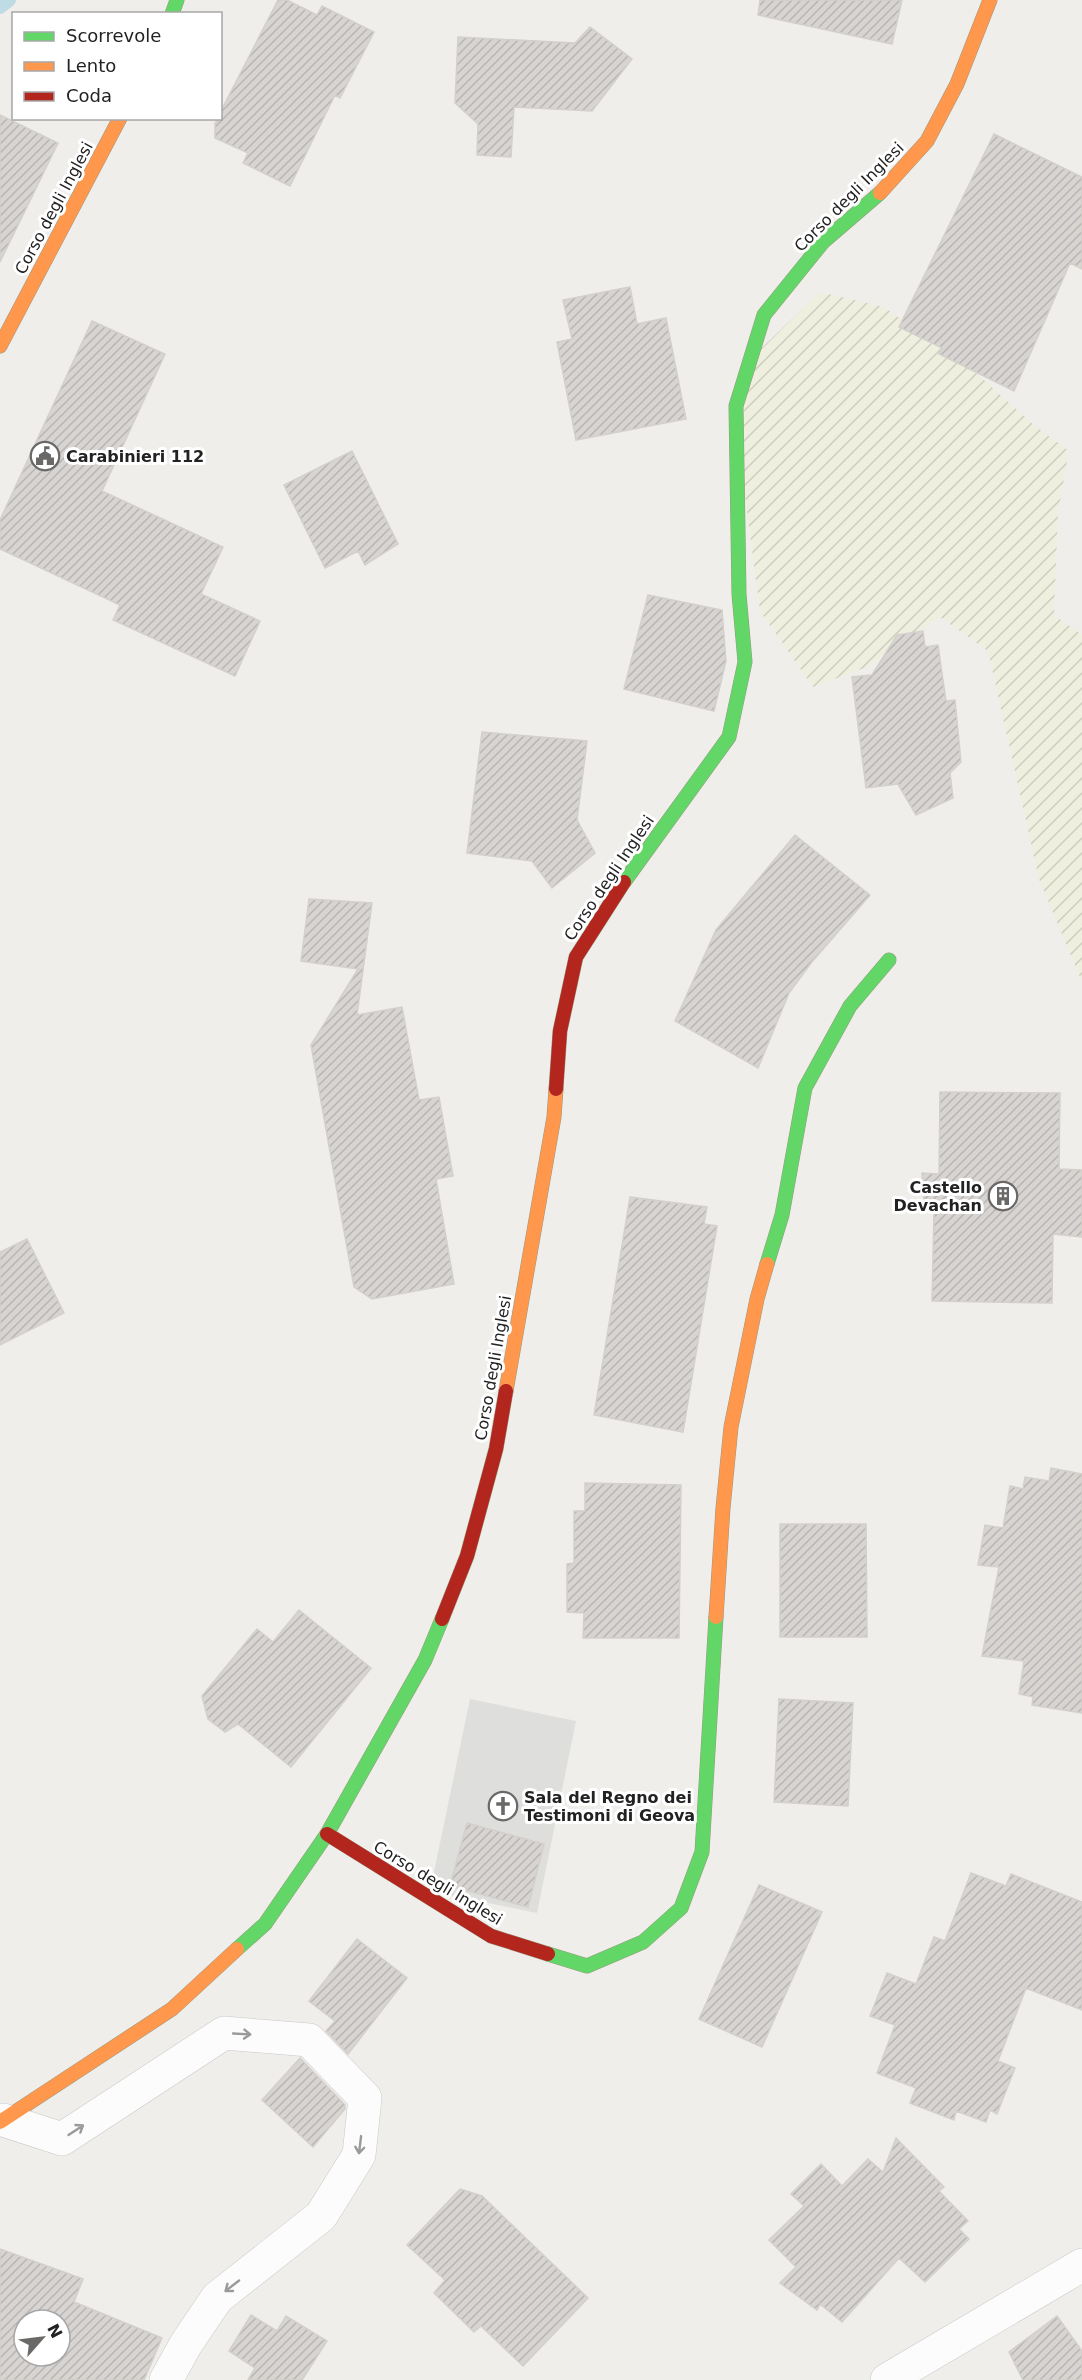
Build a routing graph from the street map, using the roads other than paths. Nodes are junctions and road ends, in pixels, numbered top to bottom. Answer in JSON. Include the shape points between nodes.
{"nodes":[{"id":1,"x":990,"y":0,"type":"edge"},
{"id":2,"x":119,"y":120,"type":"edge"},
{"id":3,"x":0,"y":346,"type":"edge"},
{"id":4,"x":890,"y":960,"type":"dead end"},
{"id":5,"x":327,"y":1834,"type":"junction"},
{"id":6,"x":1,"y":2121,"type":"edge"},
{"id":7,"x":1082,"y":2265,"type":"edge"},
{"id":8,"x":166,"y":2380,"type":"edge"},
{"id":9,"x":887,"y":2380,"type":"edge"}],
"edges":[{"from":1,"to":5,"type":"main road","name":"Corso degli Inglesi","via":[[957,84],[927,141],[882,191],[823,242],[764,315],[736,406],[739,594],[745,662],[729,737],[615,895],[576,957],[560,1031],[554,1117],[496,1449],[467,1556],[425,1660]]},
{"from":2,"to":3,"type":"main road","name":"Corso degli Inglesi"},
{"from":4,"to":5,"type":"main road","name":"Corso degli Inglesi","via":[[850,1006],[805,1088],[782,1215],[757,1299],[731,1427],[702,1852],[681,1908],[643,1942],[587,1966],[491,1936]]},
{"from":5,"to":6,"type":"main road","name":"Corso degli Inglesi","via":[[265,1924],[172,2009]]},
{"from":6,"to":8,"type":"street","one_way":true,"via":[[62,2139],[224,2033],[309,2040],[365,2098],[359,2155],[321,2216],[216,2298]]},
{"from":7,"to":9,"type":"street"}]}
